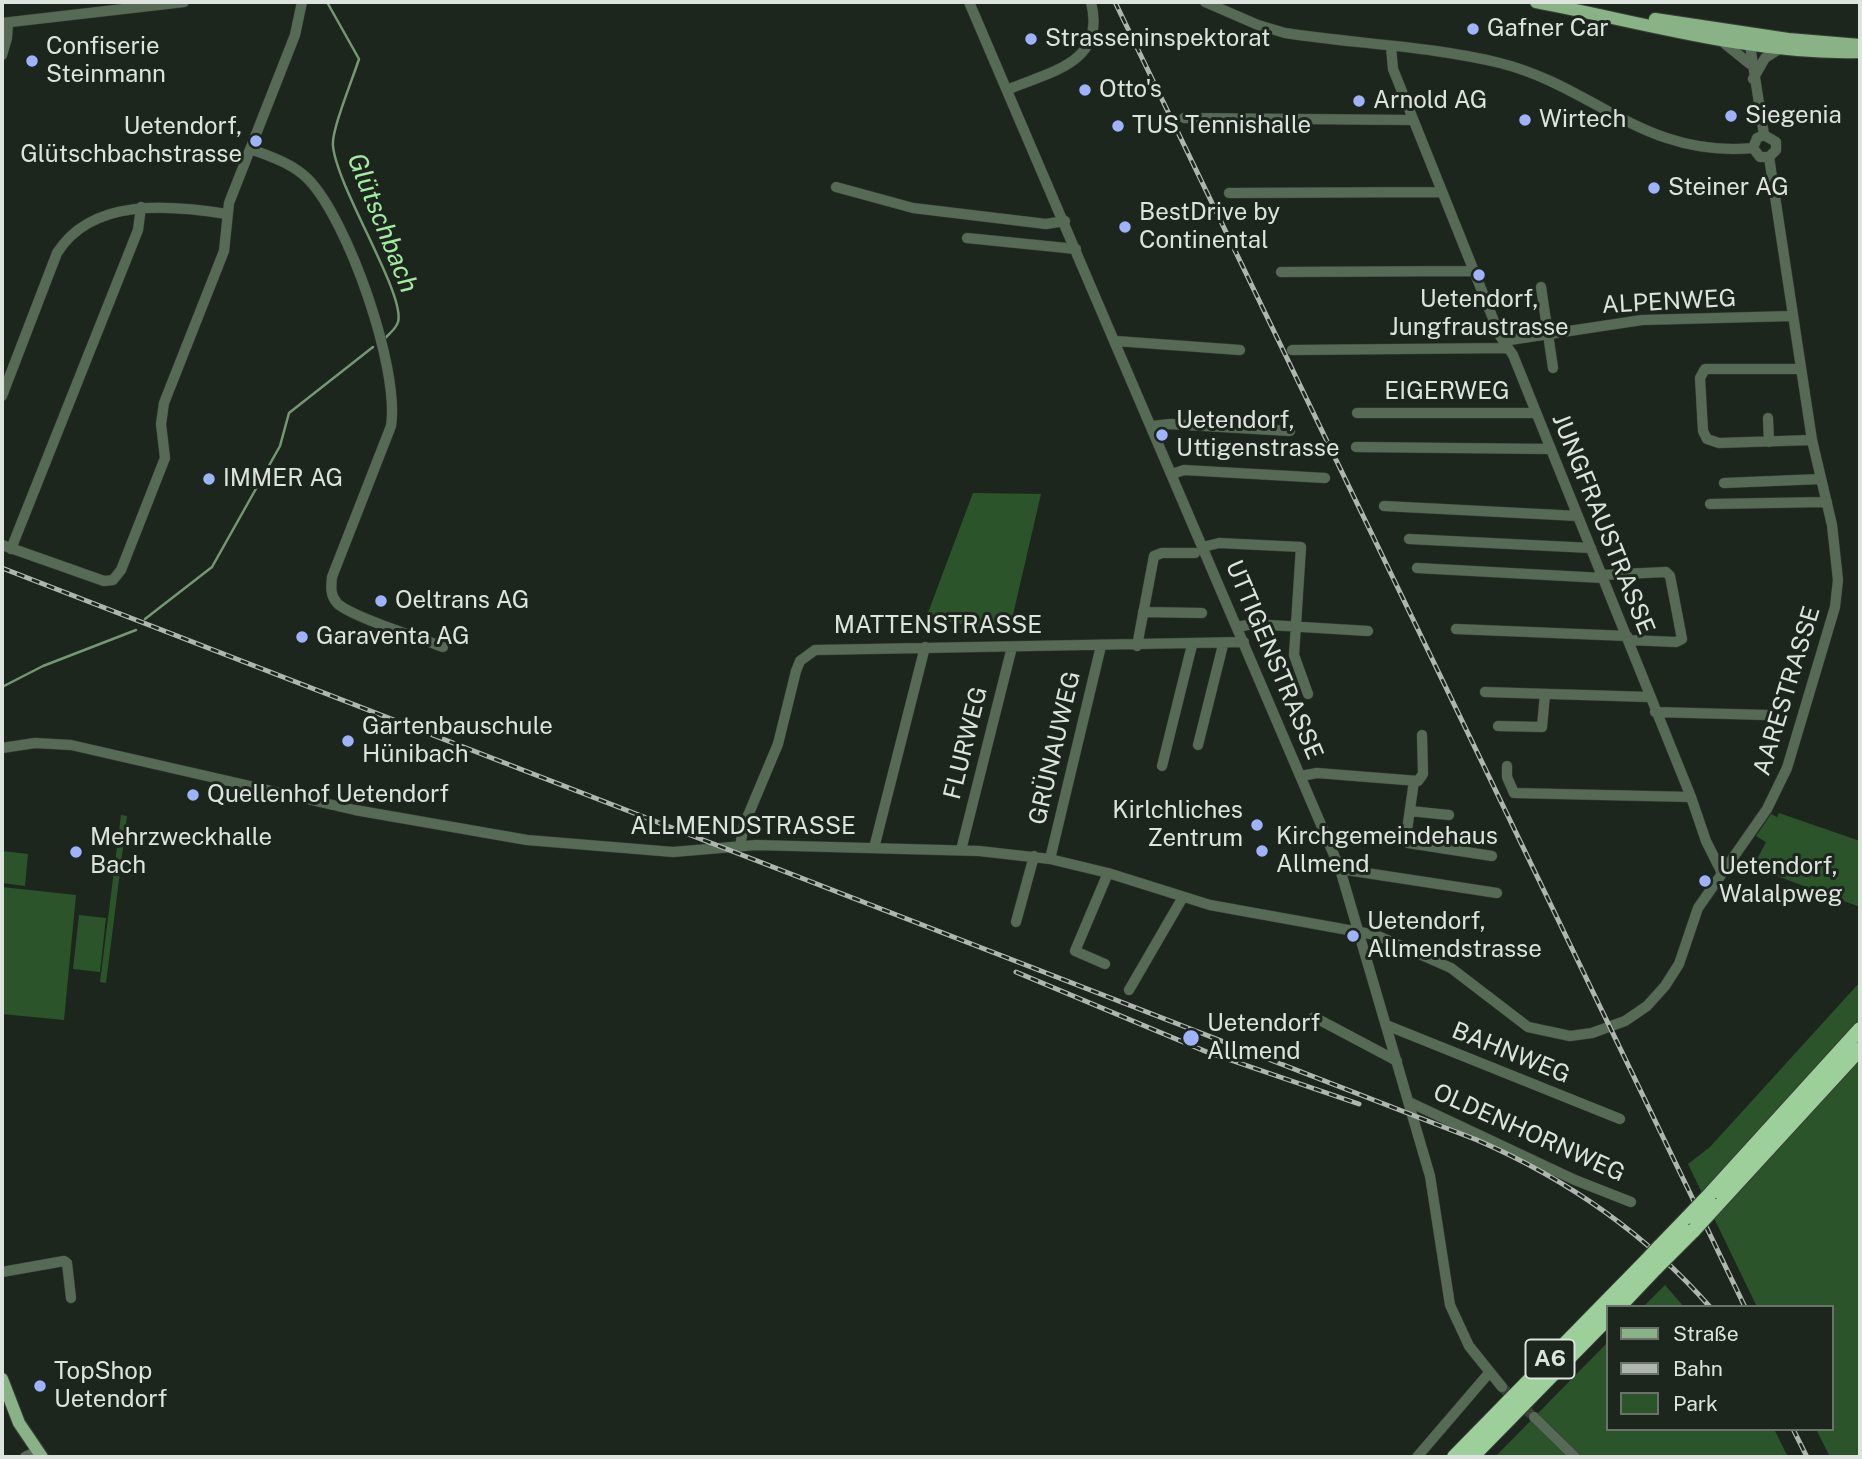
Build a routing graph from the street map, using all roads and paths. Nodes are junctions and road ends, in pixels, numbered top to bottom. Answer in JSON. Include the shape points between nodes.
{"nodes":[{"id":1,"x":184,"y":2,"type":"edge"},
{"id":2,"x":302,"y":2,"type":"edge"},
{"id":3,"x":969,"y":2,"type":"edge"},
{"id":4,"x":1091,"y":2,"type":"edge"},
{"id":5,"x":1205,"y":2,"type":"edge"},
{"id":6,"x":1536,"y":2,"type":"edge"},
{"id":7,"x":1609,"y":15,"type":"junction"},
{"id":8,"x":5,"y":23,"type":"edge"},
{"id":9,"x":1711,"y":37,"type":"junction"},
{"id":10,"x":1750,"y":38,"type":"junction"},
{"id":11,"x":1860,"y":45,"type":"edge"},
{"id":12,"x":1391,"y":47,"type":"junction"},
{"id":13,"x":1783,"y":47,"type":"junction"},
{"id":14,"x":1860,"y":52,"type":"edge"},
{"id":15,"x":2,"y":54,"type":"edge"},
{"id":16,"x":1751,"y":66,"type":"junction"},
{"id":17,"x":1753,"y":79,"type":"junction"},
{"id":18,"x":1009,"y":89,"type":"junction"},
{"id":19,"x":1184,"y":118,"type":"dead end"},
{"id":20,"x":1413,"y":120,"type":"junction"},
{"id":21,"x":1764,"y":135,"type":"junction"},
{"id":22,"x":1754,"y":148,"type":"junction"},
{"id":23,"x":251,"y":149,"type":"junction"},
{"id":24,"x":1769,"y":158,"type":"junction"},
{"id":25,"x":836,"y":187,"type":"dead end"},
{"id":26,"x":1442,"y":192,"type":"junction"},
{"id":27,"x":1229,"y":193,"type":"dead end"},
{"id":28,"x":141,"y":207,"type":"junction"},
{"id":29,"x":227,"y":214,"type":"junction"},
{"id":30,"x":1065,"y":221,"type":"junction"},
{"id":31,"x":967,"y":238,"type":"dead end"},
{"id":32,"x":1076,"y":249,"type":"junction"},
{"id":33,"x":1475,"y":271,"type":"junction"},
{"id":34,"x":1281,"y":272,"type":"dead end"},
{"id":35,"x":1541,"y":287,"type":"dead end"},
{"id":36,"x":1792,"y":316,"type":"junction"},
{"id":37,"x":1548,"y":334,"type":"junction"},
{"id":38,"x":1116,"y":341,"type":"junction"},
{"id":39,"x":1506,"y":345,"type":"junction"},
{"id":40,"x":1240,"y":350,"type":"dead end"},
{"id":41,"x":1292,"y":350,"type":"dead end"},
{"id":42,"x":1553,"y":368,"type":"dead end"},
{"id":43,"x":1800,"y":369,"type":"junction"},
{"id":44,"x":2,"y":396,"type":"edge"},
{"id":45,"x":1357,"y":413,"type":"dead end"},
{"id":46,"x":1536,"y":413,"type":"junction"},
{"id":47,"x":1768,"y":418,"type":"dead end"},
{"id":48,"x":1152,"y":426,"type":"junction"},
{"id":49,"x":1290,"y":431,"type":"dead end"},
{"id":50,"x":1812,"y":440,"type":"junction"},
{"id":51,"x":1769,"y":442,"type":"junction"},
{"id":52,"x":1356,"y":447,"type":"dead end"},
{"id":53,"x":1551,"y":449,"type":"junction"},
{"id":54,"x":1172,"y":474,"type":"junction"},
{"id":55,"x":1325,"y":478,"type":"dead end"},
{"id":56,"x":1821,"y":480,"type":"junction"},
{"id":57,"x":1724,"y":483,"type":"dead end"},
{"id":58,"x":1826,"y":502,"type":"junction"},
{"id":59,"x":1710,"y":504,"type":"dead end"},
{"id":60,"x":1384,"y":506,"type":"dead end"},
{"id":61,"x":1578,"y":516,"type":"junction"},
{"id":62,"x":1409,"y":539,"type":"dead end"},
{"id":63,"x":6,"y":547,"type":"edge"},
{"id":64,"x":1591,"y":548,"type":"junction"},
{"id":65,"x":1199,"y":550,"type":"junction"},
{"id":66,"x":1417,"y":568,"type":"dead end"},
{"id":67,"x":1603,"y":577,"type":"junction"},
{"id":68,"x":1143,"y":612,"type":"junction"},
{"id":69,"x":1202,"y":613,"type":"dead end"},
{"id":70,"x":1296,"y":626,"type":"junction"},
{"id":71,"x":1237,"y":627,"type":"junction"},
{"id":72,"x":1456,"y":629,"type":"dead end"},
{"id":73,"x":1368,"y":631,"type":"dead end"},
{"id":74,"x":1628,"y":638,"type":"junction"},
{"id":75,"x":1244,"y":642,"type":"junction"},
{"id":76,"x":1192,"y":645,"type":"junction"},
{"id":77,"x":1223,"y":645,"type":"junction"},
{"id":78,"x":1012,"y":646,"type":"junction"},
{"id":79,"x":1101,"y":646,"type":"junction"},
{"id":80,"x":1137,"y":646,"type":"junction"},
{"id":81,"x":443,"y":647,"type":"dead end"},
{"id":82,"x":925,"y":647,"type":"junction"},
{"id":83,"x":1485,"y":692,"type":"dead end"},
{"id":84,"x":1308,"y":694,"type":"dead end"},
{"id":85,"x":1545,"y":694,"type":"junction"},
{"id":86,"x":1649,"y":697,"type":"junction"},
{"id":87,"x":1655,"y":712,"type":"junction"},
{"id":88,"x":1767,"y":715,"type":"dead end"},
{"id":89,"x":1498,"y":726,"type":"dead end"},
{"id":90,"x":1422,"y":734,"type":"dead end"},
{"id":91,"x":1198,"y":745,"type":"dead end"},
{"id":92,"x":2,"y":748,"type":"edge"},
{"id":93,"x":1162,"y":766,"type":"dead end"},
{"id":94,"x":1507,"y":766,"type":"dead end"},
{"id":95,"x":1301,"y":776,"type":"junction"},
{"id":96,"x":1414,"y":781,"type":"junction"},
{"id":97,"x":1691,"y":797,"type":"junction"},
{"id":98,"x":1410,"y":811,"type":"junction"},
{"id":99,"x":1450,"y":815,"type":"dead end"},
{"id":100,"x":740,"y":846,"type":"junction"},
{"id":101,"x":874,"y":848,"type":"junction"},
{"id":102,"x":961,"y":850,"type":"junction"},
{"id":103,"x":1034,"y":856,"type":"junction"},
{"id":104,"x":1492,"y":856,"type":"dead end"},
{"id":105,"x":1050,"y":859,"type":"junction"},
{"id":106,"x":1340,"y":869,"type":"junction"},
{"id":107,"x":1108,"y":873,"type":"junction"},
{"id":108,"x":1723,"y":873,"type":"junction"},
{"id":109,"x":1497,"y":892,"type":"dead end"},
{"id":110,"x":1183,"y":897,"type":"junction"},
{"id":111,"x":1016,"y":922,"type":"dead end"},
{"id":112,"x":1359,"y":930,"type":"junction"},
{"id":113,"x":1105,"y":964,"type":"dead end"},
{"id":114,"x":1129,"y":990,"type":"dead end"},
{"id":115,"x":1314,"y":1017,"type":"dead end"},
{"id":116,"x":1386,"y":1025,"type":"junction"},
{"id":117,"x":1860,"y":1029,"type":"edge"},
{"id":118,"x":1860,"y":1049,"type":"edge"},
{"id":119,"x":1397,"y":1061,"type":"junction"},
{"id":120,"x":1409,"y":1102,"type":"junction"},
{"id":121,"x":1620,"y":1119,"type":"dead end"},
{"id":122,"x":1713,"y":1199,"type":"junction"},
{"id":123,"x":1631,"y":1202,"type":"dead end"},
{"id":124,"x":1652,"y":1264,"type":"junction"},
{"id":125,"x":2,"y":1272,"type":"edge"},
{"id":126,"x":71,"y":1298,"type":"dead end"},
{"id":127,"x":1610,"y":1305,"type":"edge"},
{"id":128,"x":1621,"y":1305,"type":"edge"},
{"id":129,"x":1606,"y":1309,"type":"edge"},
{"id":130,"x":1606,"y":1320,"type":"edge"},
{"id":131,"x":1489,"y":1373,"type":"junction"},
{"id":132,"x":2,"y":1379,"type":"edge"},
{"id":133,"x":1502,"y":1387,"type":"tunnel mouth"},
{"id":134,"x":6,"y":1405,"type":"edge"},
{"id":135,"x":1534,"y":1417,"type":"tunnel mouth"},
{"id":136,"x":40,"y":1454,"type":"edge"},
{"id":137,"x":25,"y":1457,"type":"edge"},
{"id":138,"x":1417,"y":1457,"type":"edge"},
{"id":139,"x":1454,"y":1457,"type":"edge"},
{"id":140,"x":1472,"y":1457,"type":"edge"},
{"id":141,"x":1576,"y":1457,"type":"edge"}],
"edges":[{"from":1,"to":8,"type":"street"},
{"from":2,"to":23,"type":"street","via":[[295,35]]},
{"from":3,"to":18,"type":"street","name":"UTTIGENSTRASSE"},
{"from":4,"to":18,"type":"street","via":[[1095,29],[1082,54]]},
{"from":5,"to":12,"type":"street","via":[[1278,32]]},
{"from":6,"to":7,"type":"main road"},
{"from":7,"to":9,"type":"main road"},
{"from":7,"to":10,"type":"main road"},
{"from":8,"to":15,"type":"street"},
{"from":9,"to":10,"type":"main road"},
{"from":9,"to":16,"type":"street"},
{"from":10,"to":11,"type":"main road"},
{"from":10,"to":13,"type":"main road"},
{"from":10,"to":16,"type":"street"},
{"from":12,"to":20,"type":"street","name":"JUNGFRAUSTRASSE","via":[[1393,68]]},
{"from":12,"to":22,"type":"street","via":[[1518,69],[1684,145]]},
{"from":13,"to":14,"type":"main road"},
{"from":13,"to":17,"type":"street","via":[[1765,58]]},
{"from":16,"to":17,"type":"street"},
{"from":17,"to":21,"type":"street"},
{"from":18,"to":30,"type":"street","name":"UTTIGENSTRASSE"},
{"from":19,"to":20,"type":"street"},
{"from":20,"to":26,"type":"street","name":"JUNGFRAUSTRASSE"},
{"from":21,"to":22,"type":"street","via":[[1757,138]]},
{"from":21,"to":24,"type":"street","via":[[1776,142]]},
{"from":22,"to":24,"type":"street","via":[[1760,157]]},
{"from":23,"to":29,"type":"street"},
{"from":23,"to":81,"type":"street","via":[[296,169],[322,197],[367,290],[393,404],[391,426],[330,588],[348,610]]},
{"from":24,"to":36,"type":"street","name":"AARESTRASSE"},
{"from":25,"to":30,"type":"street","via":[[924,210],[1046,225]]},
{"from":26,"to":27,"type":"street"},
{"from":26,"to":33,"type":"street","name":"JUNGFRAUSTRASSE"},
{"from":28,"to":29,"type":"street"},
{"from":28,"to":44,"type":"street","via":[[89,224],[62,244]]},
{"from":28,"to":63,"type":"street","via":[[138,230]]},
{"from":29,"to":63,"type":"street","via":[[224,251],[162,410],[165,458],[117,577],[108,581],[92,578]]},
{"from":30,"to":32,"type":"street","name":"UTTIGENSTRASSE"},
{"from":31,"to":32,"type":"street"},
{"from":32,"to":38,"type":"street","name":"UTTIGENSTRASSE"},
{"from":33,"to":34,"type":"street"},
{"from":33,"to":39,"type":"street","name":"JUNGFRAUSTRASSE"},
{"from":35,"to":37,"type":"street"},
{"from":36,"to":37,"type":"street","name":"ALPENWEG","via":[[1651,319]]},
{"from":36,"to":43,"type":"street","name":"AARESTRASSE"},
{"from":37,"to":39,"type":"street","name":"ALPENWEG"},
{"from":37,"to":42,"type":"street"},
{"from":38,"to":40,"type":"street"},
{"from":38,"to":48,"type":"street","name":"UTTIGENSTRASSE"},
{"from":39,"to":41,"type":"street","name":"ALPENWEG"},
{"from":39,"to":46,"type":"street","name":"JUNGFRAUSTRASSE"},
{"from":43,"to":50,"type":"street","name":"AARESTRASSE"},
{"from":43,"to":51,"type":"street","via":[[1710,368],[1702,373],[1707,439]]},
{"from":45,"to":46,"type":"street","name":"EIGERWEG"},
{"from":46,"to":53,"type":"street","name":"JUNGFRAUSTRASSE"},
{"from":47,"to":51,"type":"street"},
{"from":48,"to":49,"type":"street"},
{"from":48,"to":54,"type":"street","name":"UTTIGENSTRASSE"},
{"from":50,"to":51,"type":"street"},
{"from":50,"to":56,"type":"street","name":"AARESTRASSE"},
{"from":52,"to":53,"type":"street"},
{"from":53,"to":61,"type":"street","name":"JUNGFRAUSTRASSE"},
{"from":54,"to":55,"type":"street","via":[[1184,470]]},
{"from":54,"to":65,"type":"street","name":"UTTIGENSTRASSE"},
{"from":56,"to":57,"type":"street"},
{"from":56,"to":58,"type":"street","name":"AARESTRASSE"},
{"from":58,"to":59,"type":"street"},
{"from":58,"to":108,"type":"street","name":"AARESTRASSE","via":[[1837,561],[1835,607],[1784,778]]},
{"from":60,"to":61,"type":"street"},
{"from":61,"to":64,"type":"street","name":"JUNGFRAUSTRASSE"},
{"from":62,"to":64,"type":"street"},
{"from":64,"to":67,"type":"street","name":"JUNGFRAUSTRASSE"},
{"from":65,"to":68,"type":"street","via":[[1154,556]]},
{"from":65,"to":70,"type":"street","via":[[1219,543],[1301,547]]},
{"from":65,"to":71,"type":"street","name":"UTTIGENSTRASSE"},
{"from":66,"to":67,"type":"street"},
{"from":67,"to":74,"type":"street","name":"JUNGFRAUSTRASSE"},
{"from":67,"to":74,"type":"street","via":[[1666,572],[1670,576],[1682,639]]},
{"from":68,"to":69,"type":"street"},
{"from":68,"to":80,"type":"street"},
{"from":70,"to":71,"type":"street"},
{"from":70,"to":73,"type":"street"},
{"from":70,"to":84,"type":"street","via":[[1295,660]]},
{"from":71,"to":75,"type":"street","name":"UTTIGENSTRASSE"},
{"from":72,"to":74,"type":"street"},
{"from":74,"to":86,"type":"street","name":"JUNGFRAUSTRASSE"},
{"from":75,"to":77,"type":"street","name":"MATTENSTRASSE"},
{"from":75,"to":95,"type":"street","name":"UTTIGENSTRASSE"},
{"from":76,"to":77,"type":"street","name":"MATTENSTRASSE"},
{"from":76,"to":80,"type":"street","name":"MATTENSTRASSE"},
{"from":76,"to":93,"type":"street"},
{"from":77,"to":91,"type":"street"},
{"from":78,"to":79,"type":"street","name":"MATTENSTRASSE"},
{"from":78,"to":82,"type":"street","name":"MATTENSTRASSE"},
{"from":78,"to":102,"type":"street","name":"FLURWEG"},
{"from":79,"to":80,"type":"street","name":"MATTENSTRASSE"},
{"from":79,"to":105,"type":"street","name":"GRÜNAUWEG"},
{"from":82,"to":100,"type":"street","name":"MATTENSTRASSE","via":[[815,649],[800,661],[778,744],[744,825]]},
{"from":82,"to":101,"type":"street"},
{"from":83,"to":85,"type":"street"},
{"from":85,"to":86,"type":"street"},
{"from":85,"to":89,"type":"street","via":[[1542,727]]},
{"from":86,"to":87,"type":"street","name":"JUNGFRAUSTRASSE"},
{"from":87,"to":88,"type":"street"},
{"from":87,"to":97,"type":"street","name":"JUNGFRAUSTRASSE"},
{"from":90,"to":96,"type":"street","via":[[1423,774]]},
{"from":92,"to":100,"type":"street","name":"ALLMENDSTRASSE","via":[[35,743],[71,745],[316,802],[495,836],[673,852]]},
{"from":94,"to":97,"type":"street","via":[[1514,793]]},
{"from":95,"to":96,"type":"street","via":[[1317,773]]},
{"from":95,"to":106,"type":"street","name":"UTTIGENSTRASSE"},
{"from":96,"to":98,"type":"street"},
{"from":97,"to":108,"type":"street","name":"JUNGFRAUSTRASSE"},
{"from":98,"to":99,"type":"street"},
{"from":98,"to":104,"type":"street","via":[[1408,844]]},
{"from":100,"to":101,"type":"street","name":"ALLMENDSTRASSE"},
{"from":101,"to":102,"type":"street","name":"ALLMENDSTRASSE"},
{"from":102,"to":103,"type":"street","name":"ALLMENDSTRASSE"},
{"from":103,"to":105,"type":"street","name":"ALLMENDSTRASSE"},
{"from":103,"to":111,"type":"street"},
{"from":105,"to":107,"type":"street","name":"ALLMENDSTRASSE"},
{"from":106,"to":109,"type":"street"},
{"from":106,"to":112,"type":"street","name":"UTTIGENSTRASSE"},
{"from":107,"to":110,"type":"street","name":"ALLMENDSTRASSE"},
{"from":107,"to":113,"type":"street","via":[[1075,951]]},
{"from":108,"to":112,"type":"street","name":"AARESTRASSE","via":[[1693,916],[1679,964],[1659,993],[1625,1021],[1586,1035],[1561,1036],[1528,1027],[1451,968]]},
{"from":110,"to":112,"type":"street","name":"ALLMENDSTRASSE"},
{"from":110,"to":114,"type":"street"},
{"from":112,"to":116,"type":"street","name":"UTTIGENSTRASSE"},
{"from":115,"to":119,"type":"street"},
{"from":116,"to":119,"type":"street","name":"UTTIGENSTRASSE"},
{"from":116,"to":121,"type":"street","name":"BAHNWEG"},
{"from":117,"to":122,"type":"highway","number":"A6"},
{"from":118,"to":122,"type":"highway","number":"A6"},
{"from":119,"to":120,"type":"street","name":"UTTIGENSTRASSE"},
{"from":120,"to":123,"type":"street","name":"OLDENHORNWEG"},
{"from":120,"to":131,"type":"street","name":"UTTIGENSTRASSE","via":[[1433,1188],[1450,1305],[1465,1341]]},
{"from":122,"to":124,"type":"highway","number":"A6","bridge":true},
{"from":124,"to":127,"type":"highway","number":"A6"},
{"from":124,"to":128,"type":"highway","number":"A6"},
{"from":125,"to":126,"type":"street","via":[[64,1261]]},
{"from":129,"to":139,"type":"highway","number":"A6"},
{"from":130,"to":140,"type":"highway","number":"A6"},
{"from":131,"to":133,"type":"street","name":"UTTIGENSTRASSE"},
{"from":131,"to":138,"type":"street"},
{"from":132,"to":134,"type":"main road"},
{"from":134,"to":136,"type":"main road"},
{"from":135,"to":141,"type":"street"},
{"from":136,"to":137,"type":"street"}]}
